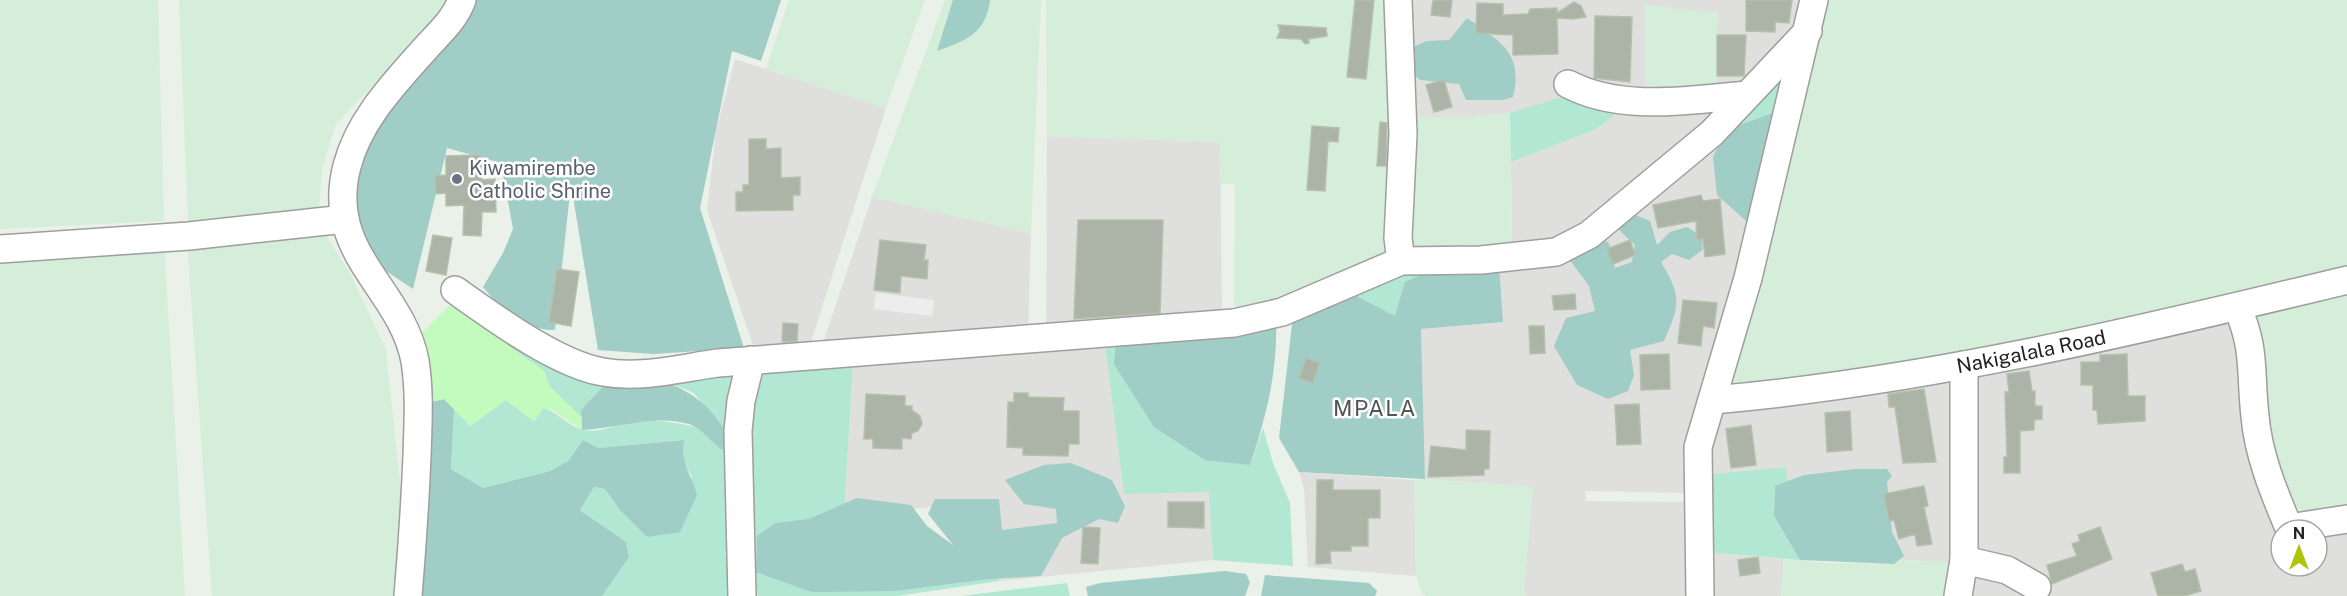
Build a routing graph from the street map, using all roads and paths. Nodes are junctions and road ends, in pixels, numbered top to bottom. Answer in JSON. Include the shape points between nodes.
{"nodes":[{"id":1,"x":462,"y":0,"type":"edge"},
{"id":2,"x":1398,"y":0,"type":"edge"},
{"id":3,"x":1814,"y":0,"type":"edge"},
{"id":4,"x":1808,"y":31,"type":"junction"},
{"id":5,"x":1568,"y":84,"type":"dead end"},
{"id":6,"x":1747,"y":95,"type":"junction"},
{"id":7,"x":345,"y":219,"type":"junction"},
{"id":8,"x":0,"y":249,"type":"edge"},
{"id":9,"x":1401,"y":261,"type":"junction"},
{"id":10,"x":2347,"y":280,"type":"edge"},
{"id":11,"x":455,"y":290,"type":"dead end"},
{"id":12,"x":2237,"y":307,"type":"junction"},
{"id":13,"x":751,"y":360,"type":"junction"},
{"id":14,"x":1964,"y":365,"type":"junction"},
{"id":15,"x":1713,"y":400,"type":"junction"},
{"id":16,"x":2347,"y":519,"type":"edge"},
{"id":17,"x":1964,"y":560,"type":"junction"},
{"id":18,"x":2037,"y":587,"type":"dead end"},
{"id":19,"x":408,"y":596,"type":"edge"},
{"id":20,"x":742,"y":596,"type":"edge"},
{"id":21,"x":1700,"y":596,"type":"edge"},
{"id":22,"x":1958,"y":596,"type":"edge"}],
"edges":[{"from":1,"to":7,"type":"street","via":[[451,22],[377,105],[360,133],[347,166],[342,194]]},
{"from":2,"to":9,"type":"street","via":[[1403,134],[1398,238]]},
{"from":3,"to":4,"type":"street"},
{"from":4,"to":6,"type":"street"},
{"from":4,"to":15,"type":"street","via":[[1748,278]]},
{"from":5,"to":6,"type":"street","via":[[1590,96],[1658,102]]},
{"from":6,"to":9,"type":"street","via":[[1712,133],[1589,234],[1556,252],[1481,260]]},
{"from":7,"to":8,"type":"street","via":[[189,236]]},
{"from":7,"to":19,"type":"street","via":[[365,269],[407,332],[415,361],[418,431]]},
{"from":9,"to":13,"type":"street","via":[[1282,312],[1234,323]]},
{"from":10,"to":12,"type":"street","name":"Nakigalala Road"},
{"from":11,"to":13,"type":"street","via":[[513,330],[579,365],[602,372],[648,372]]},
{"from":12,"to":14,"type":"street","name":"Nakigalala Road","via":[[2079,344]]},
{"from":12,"to":16,"type":"street","via":[[2251,342],[2255,418],[2274,493],[2289,528]]},
{"from":13,"to":20,"type":"street","via":[[738,431]]},
{"from":14,"to":15,"type":"street","name":"Nakigalala Road","via":[[1863,384]]},
{"from":14,"to":17,"type":"street"},
{"from":15,"to":21,"type":"street","via":[[1698,447]]},
{"from":17,"to":18,"type":"street","via":[[2007,570]]},
{"from":17,"to":22,"type":"street"}]}
